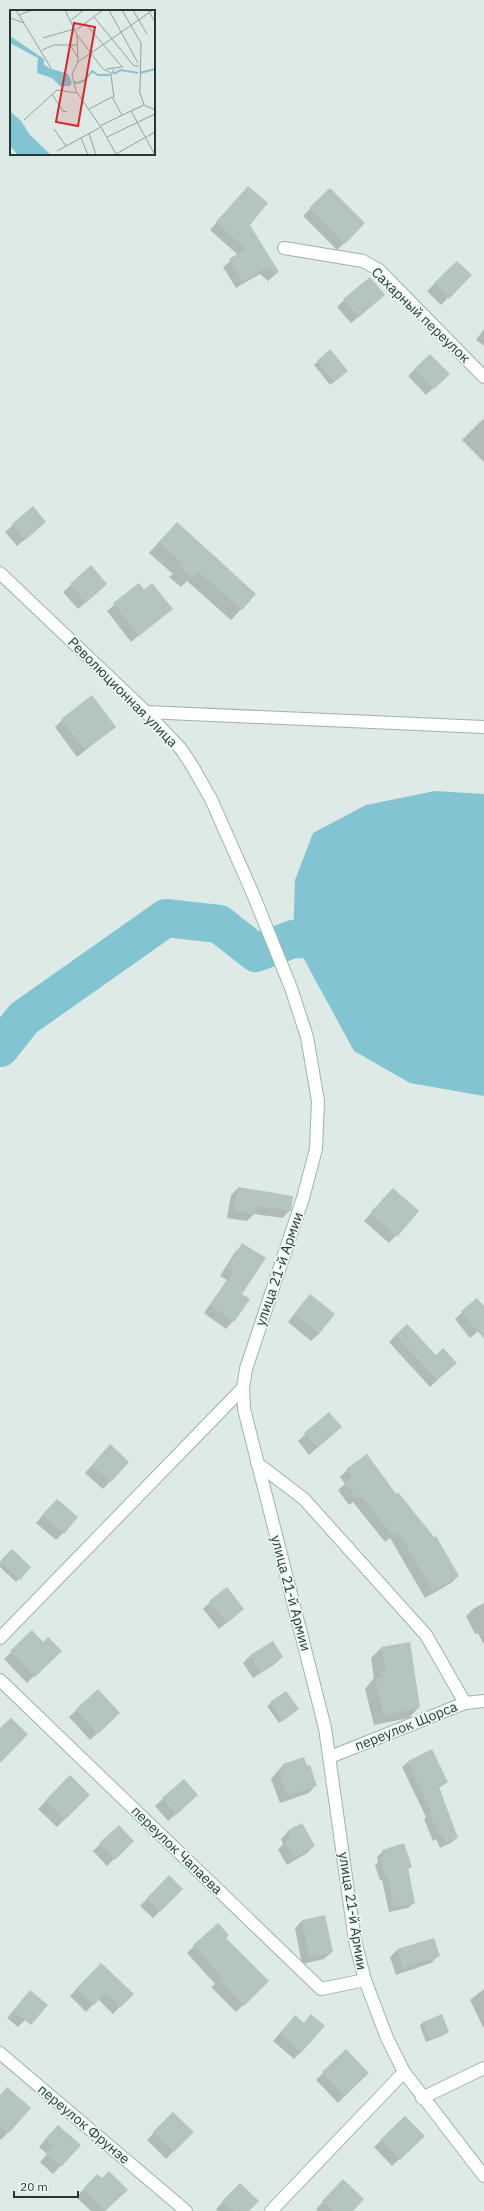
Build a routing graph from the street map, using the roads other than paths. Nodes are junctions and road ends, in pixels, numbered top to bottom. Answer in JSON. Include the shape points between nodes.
{"nodes":[{"id":1,"x":284,"y":248,"type":"dead end"},
{"id":2,"x":484,"y":377,"type":"edge"},
{"id":3,"x":0,"y":573,"type":"edge"},
{"id":4,"x":146,"y":712,"type":"junction"},
{"id":5,"x":484,"y":727,"type":"edge"},
{"id":6,"x":291,"y":988,"type":"joint"},
{"id":7,"x":243,"y":1388,"type":"junction"},
{"id":8,"x":257,"y":1463,"type":"junction"},
{"id":9,"x":0,"y":1638,"type":"edge"},
{"id":10,"x":0,"y":1680,"type":"edge"},
{"id":11,"x":484,"y":1701,"type":"edge"},
{"id":12,"x":465,"y":1703,"type":"junction"},
{"id":13,"x":330,"y":1757,"type":"junction"},
{"id":14,"x":364,"y":1980,"type":"junction"},
{"id":15,"x":0,"y":2053,"type":"edge"},
{"id":16,"x":484,"y":2068,"type":"edge"},
{"id":17,"x":404,"y":2072,"type":"junction"},
{"id":18,"x":422,"y":2098,"type":"junction"},
{"id":19,"x":484,"y":2176,"type":"edge"},
{"id":20,"x":186,"y":2211,"type":"edge"},
{"id":21,"x":271,"y":2211,"type":"edge"}],
"edges":[{"from":1,"to":2,"type":"street","name":"Сахарный переулок","via":[[363,260],[379,270]]},
{"from":3,"to":4,"type":"street","name":"Революционная улица"},
{"from":4,"to":5,"type":"street"},
{"from":4,"to":6,"type":"street","name":"Революционная улица","via":[[181,750],[202,781],[253,894]]},
{"from":6,"to":7,"type":"street","name":"улица 21-й Армии","via":[[307,1037],[318,1101],[316,1149],[303,1198],[256,1336]]},
{"from":7,"to":8,"type":"street","name":"улица 21-й Армии","via":[[244,1409]]},
{"from":7,"to":9,"type":"street"},
{"from":8,"to":12,"type":"street","via":[[304,1499],[426,1635]]},
{"from":8,"to":13,"type":"street","name":"улица 21-й Армии","via":[[317,1693]]},
{"from":10,"to":14,"type":"street","name":"переулок Чапаева","via":[[321,1989]]},
{"from":11,"to":12,"type":"street","name":"переулок Щорса"},
{"from":12,"to":13,"type":"street","name":"переулок Щорса"},
{"from":13,"to":14,"type":"street","name":"улица 21-й Армии","via":[[355,1941]]},
{"from":14,"to":17,"type":"street","name":"улица 21-й Армии","via":[[387,2038]]},
{"from":15,"to":20,"type":"street","name":"переулок Фрунзе"},
{"from":16,"to":18,"type":"street"},
{"from":17,"to":18,"type":"street","name":"улица 21-й Армии"},
{"from":17,"to":21,"type":"street"},
{"from":18,"to":19,"type":"street","name":"улица 21-й Армии"}]}
